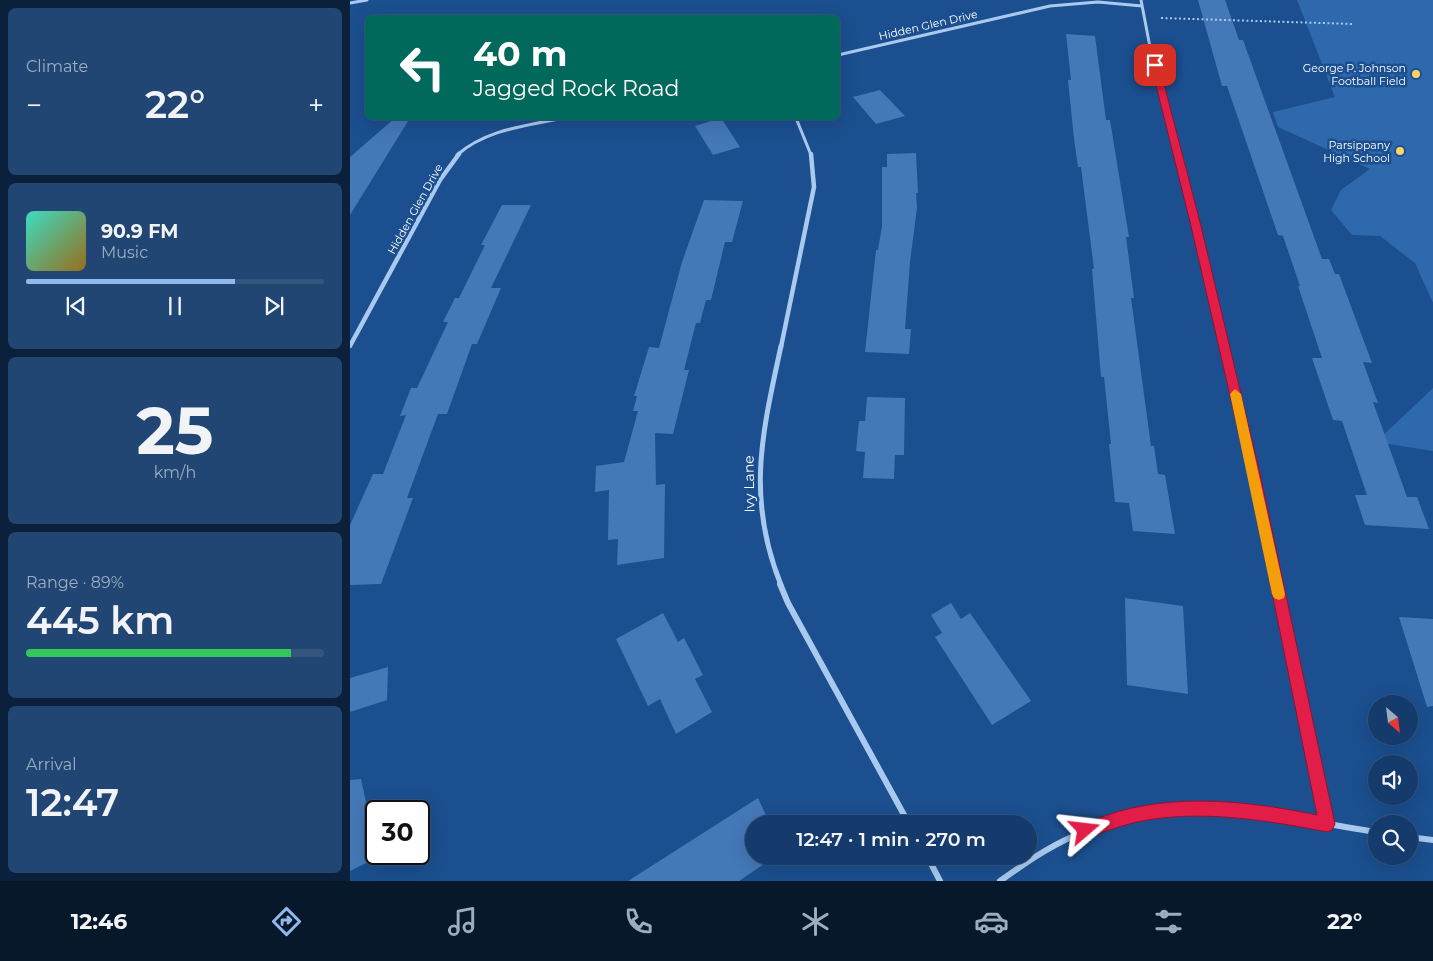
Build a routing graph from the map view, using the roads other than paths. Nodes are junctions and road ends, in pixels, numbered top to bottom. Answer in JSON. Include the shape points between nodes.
{"nodes":[{"id":1,"x":367,"y":0,"type":"edge"},
{"id":2,"x":350,"y":3,"type":"edge"},
{"id":3,"x":1141,"y":3,"type":"edge"},
{"id":4,"x":840,"y":54,"type":"edge"},
{"id":5,"x":554,"y":120,"type":"edge"},
{"id":6,"x":797,"y":120,"type":"edge"},
{"id":7,"x":350,"y":346,"type":"edge"},
{"id":8,"x":904,"y":815,"type":"edge"},
{"id":9,"x":1327,"y":824,"type":"junction"},
{"id":10,"x":1368,"y":831,"type":"edge"},
{"id":11,"x":1418,"y":838,"type":"edge"},
{"id":12,"x":1433,"y":840,"type":"edge"},
{"id":13,"x":932,"y":865,"type":"edge"},
{"id":14,"x":940,"y":881,"type":"edge"},
{"id":15,"x":1000,"y":881,"type":"edge"}],
"edges":[{"from":1,"to":2,"type":"street"},
{"from":3,"to":4,"type":"street","name":"Hidden Glen Drive","via":[[1050,6]]},
{"from":3,"to":9,"type":"street","via":[[1254,474]]},
{"from":5,"to":7,"type":"street","name":"Hidden Glen Drive","via":[[486,138],[454,158]]},
{"from":6,"to":8,"type":"street","name":"Ivy Lane","via":[[811,149],[814,187],[763,431],[759,474],[763,524],[772,563],[788,603]]},
{"from":9,"to":10,"type":"street"},
{"from":9,"to":15,"type":"street","via":[[1277,814],[1192,808],[1137,814],[1085,830],[1038,854]]},
{"from":11,"to":12,"type":"street"},
{"from":13,"to":14,"type":"street"}]}
